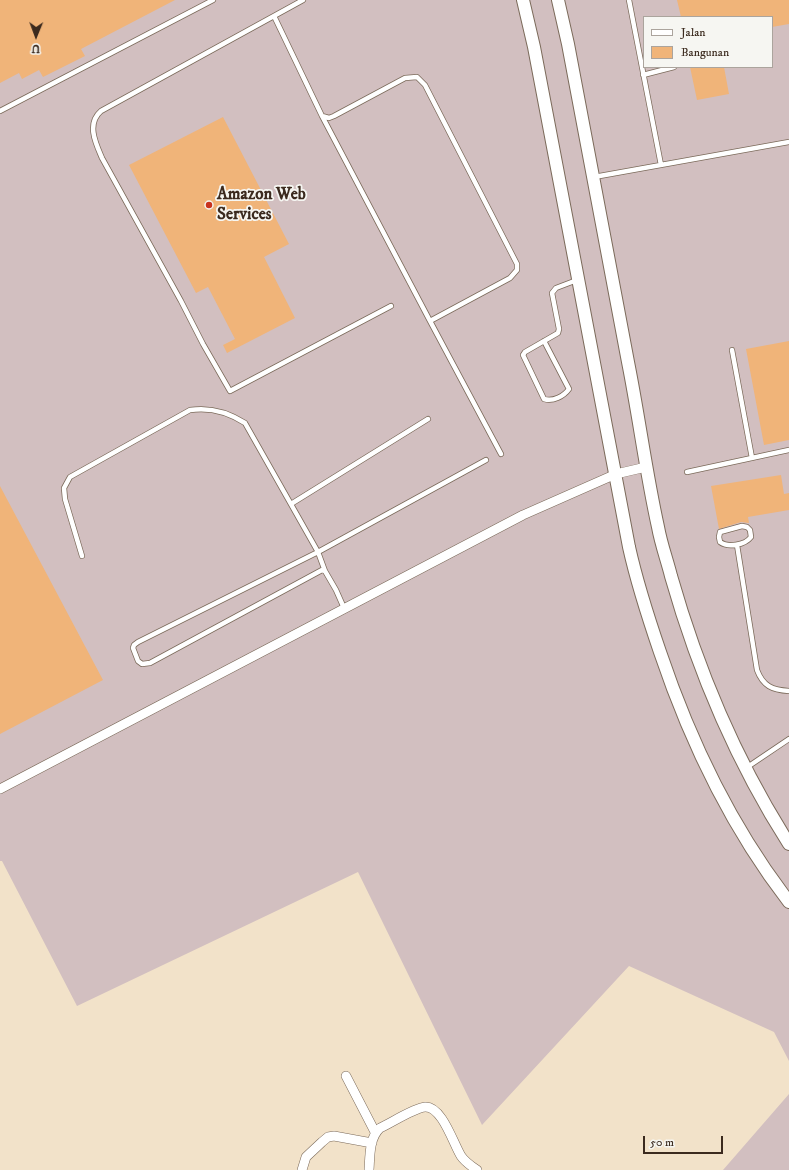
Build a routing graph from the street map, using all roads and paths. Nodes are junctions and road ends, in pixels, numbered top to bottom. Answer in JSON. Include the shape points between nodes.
{"nodes":[{"id":1,"x":213,"y":0,"type":"edge"},
{"id":2,"x":303,"y":0,"type":"edge"},
{"id":3,"x":523,"y":0,"type":"edge"},
{"id":4,"x":558,"y":0,"type":"edge"},
{"id":5,"x":629,"y":0,"type":"edge"},
{"id":6,"x":274,"y":16,"type":"junction"},
{"id":7,"x":670,"y":68,"type":"edge"},
{"id":8,"x":643,"y":75,"type":"junction"},
{"id":9,"x":0,"y":111,"type":"edge"},
{"id":10,"x":322,"y":116,"type":"junction"},
{"id":11,"x":789,"y":142,"type":"edge"},
{"id":12,"x":661,"y":165,"type":"junction"},
{"id":13,"x":593,"y":178,"type":"junction"},
{"id":14,"x":578,"y":280,"type":"junction"},
{"id":15,"x":391,"y":306,"type":"dead end"},
{"id":16,"x":430,"y":321,"type":"junction"},
{"id":17,"x":544,"y":341,"type":"junction"},
{"id":18,"x":732,"y":350,"type":"dead end"},
{"id":19,"x":428,"y":419,"type":"dead end"},
{"id":20,"x":789,"y":450,"type":"edge"},
{"id":21,"x":501,"y":454,"type":"dead end"},
{"id":22,"x":752,"y":458,"type":"junction"},
{"id":23,"x":486,"y":460,"type":"dead end"},
{"id":24,"x":646,"y":467,"type":"junction"},
{"id":25,"x":687,"y":472,"type":"dead end"},
{"id":26,"x":616,"y":474,"type":"junction"},
{"id":27,"x":291,"y":504,"type":"junction"},
{"id":28,"x":737,"y":544,"type":"junction"},
{"id":29,"x":318,"y":552,"type":"junction"},
{"id":30,"x":82,"y":556,"type":"dead end"},
{"id":31,"x":325,"y":571,"type":"junction"},
{"id":32,"x":344,"y":608,"type":"junction"},
{"id":33,"x":789,"y":691,"type":"edge"},
{"id":34,"x":789,"y":739,"type":"edge"},
{"id":35,"x":745,"y":769,"type":"junction"},
{"id":36,"x":0,"y":789,"type":"edge"},
{"id":37,"x":789,"y":844,"type":"edge"},
{"id":38,"x":789,"y":902,"type":"edge"},
{"id":39,"x":346,"y":1076,"type":"dead end"},
{"id":40,"x":375,"y":1132,"type":"junction"},
{"id":41,"x":372,"y":1143,"type":"junction"},
{"id":42,"x":302,"y":1170,"type":"edge"},
{"id":43,"x":369,"y":1170,"type":"edge"},
{"id":44,"x":477,"y":1170,"type":"edge"}],
"edges":[{"from":1,"to":9,"type":"lane"},
{"from":2,"to":6,"type":"lane"},
{"from":3,"to":14,"type":"street"},
{"from":4,"to":13,"type":"street"},
{"from":5,"to":8,"type":"lane"},
{"from":6,"to":10,"type":"lane"},
{"from":6,"to":15,"type":"lane","via":[[100,111],[93,127],[95,142],[230,391]]},
{"from":7,"to":8,"type":"lane"},
{"from":8,"to":12,"type":"lane"},
{"from":10,"to":16,"type":"lane"},
{"from":10,"to":16,"type":"lane","via":[[334,116],[405,78],[417,77],[425,85],[517,264],[517,270],[510,278]]},
{"from":11,"to":12,"type":"lane"},
{"from":12,"to":13,"type":"lane"},
{"from":13,"to":24,"type":"street","via":[[629,363]]},
{"from":14,"to":17,"type":"lane","via":[[556,288],[552,293],[559,329],[554,336]]},
{"from":14,"to":26,"type":"street"},
{"from":16,"to":21,"type":"lane"},
{"from":17,"to":17,"type":"lane","via":[[523,355],[544,399],[552,400],[569,389]]},
{"from":18,"to":22,"type":"lane"},
{"from":19,"to":27,"type":"lane"},
{"from":20,"to":22,"type":"lane"},
{"from":22,"to":25,"type":"lane"},
{"from":23,"to":29,"type":"lane"},
{"from":24,"to":26,"type":"street"},
{"from":24,"to":35,"type":"street","via":[[658,528],[687,628],[713,700]]},
{"from":26,"to":32,"type":"street","via":[[524,515]]},
{"from":26,"to":38,"type":"street","via":[[635,575],[670,682],[712,779],[762,865]]},
{"from":27,"to":29,"type":"lane"},
{"from":27,"to":30,"type":"lane","via":[[245,423],[232,415],[212,410],[190,410],[70,477],[64,488],[65,499]]},
{"from":28,"to":28,"type":"lane","via":[[722,544],[719,540],[720,532],[742,526],[749,528],[749,539]]},
{"from":28,"to":33,"type":"lane","via":[[760,679],[774,689]]},
{"from":29,"to":31,"type":"lane"},
{"from":29,"to":31,"type":"lane","via":[[138,642],[133,648],[138,661],[142,664],[150,663],[322,570]]},
{"from":31,"to":32,"type":"lane"},
{"from":32,"to":36,"type":"street"},
{"from":34,"to":35,"type":"lane"},
{"from":35,"to":37,"type":"street"},
{"from":39,"to":40,"type":"street"},
{"from":40,"to":41,"type":"street"},
{"from":40,"to":44,"type":"street","via":[[417,1110],[430,1108],[438,1113],[461,1156]]},
{"from":41,"to":42,"type":"street","via":[[328,1137],[306,1157]]},
{"from":41,"to":43,"type":"street"}]}
